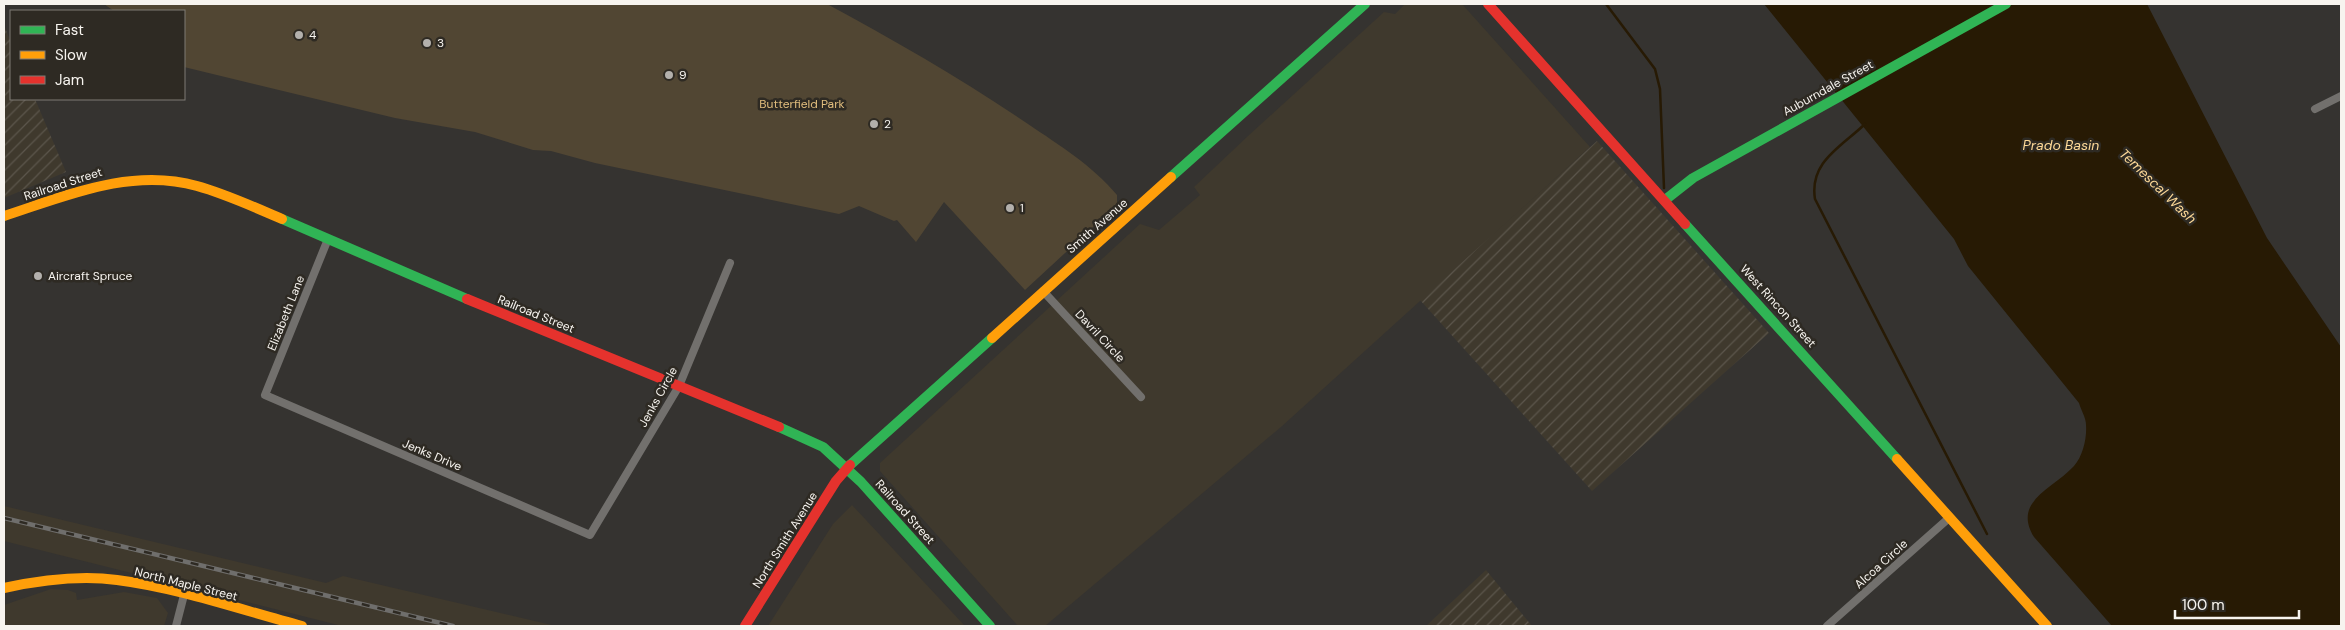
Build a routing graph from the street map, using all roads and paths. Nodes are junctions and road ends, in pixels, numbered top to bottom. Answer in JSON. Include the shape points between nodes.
{"nodes":[{"id":1,"x":1365,"y":4,"type":"edge"},
{"id":2,"x":1488,"y":4,"type":"edge"},
{"id":3,"x":2006,"y":4,"type":"edge"},
{"id":4,"x":2341,"y":96,"type":"edge"},
{"id":5,"x":2315,"y":109,"type":"dead end"},
{"id":6,"x":1665,"y":200,"type":"junction"},
{"id":7,"x":4,"y":216,"type":"edge"},
{"id":8,"x":328,"y":239,"type":"junction"},
{"id":9,"x":730,"y":262,"type":"dead end"},
{"id":10,"x":1043,"y":291,"type":"junction"},
{"id":11,"x":679,"y":386,"type":"junction"},
{"id":12,"x":265,"y":396,"type":"joint"},
{"id":13,"x":1141,"y":397,"type":"dead end"},
{"id":14,"x":848,"y":469,"type":"junction"},
{"id":15,"x":1950,"y":518,"type":"junction"},
{"id":16,"x":590,"y":535,"type":"joint"},
{"id":17,"x":4,"y":588,"type":"edge"},
{"id":18,"x":184,"y":595,"type":"junction"},
{"id":19,"x":176,"y":626,"type":"edge"},
{"id":20,"x":302,"y":626,"type":"edge"},
{"id":21,"x":745,"y":626,"type":"edge"},
{"id":22,"x":990,"y":626,"type":"edge"},
{"id":23,"x":1827,"y":626,"type":"edge"},
{"id":24,"x":2047,"y":626,"type":"edge"}],
"edges":[{"from":1,"to":10,"type":"main road","name":"Smith Avenue"},
{"from":2,"to":6,"type":"main road","name":"West Rincon Street"},
{"from":3,"to":6,"type":"main road","name":"Auburndale Street","via":[[1693,178]]},
{"from":4,"to":5,"type":"street"},
{"from":6,"to":15,"type":"main road","name":"West Rincon Street"},
{"from":7,"to":8,"type":"main road","name":"Railroad Street","via":[[106,183],[142,178],[166,179],[210,189]]},
{"from":8,"to":11,"type":"main road","name":"Railroad Street"},
{"from":8,"to":12,"type":"street","name":"Elizabeth Lane"},
{"from":9,"to":11,"type":"street","name":"Jenks Circle"},
{"from":10,"to":13,"type":"street","name":"Davril Circle"},
{"from":10,"to":14,"type":"main road","name":"Smith Avenue"},
{"from":11,"to":14,"type":"main road","name":"Railroad Street","via":[[804,437]]},
{"from":11,"to":16,"type":"street","name":"Jenks Circle"},
{"from":12,"to":16,"type":"street","name":"Jenks Drive"},
{"from":14,"to":21,"type":"main road","name":"North Smith Avenue","via":[[836,481]]},
{"from":14,"to":22,"type":"main road","name":"Railroad Street"},
{"from":15,"to":23,"type":"street","name":"Alcoa Circle"},
{"from":15,"to":24,"type":"main road","name":"West Rincon Street"},
{"from":17,"to":18,"type":"main road","name":"North Maple Street","via":[[40,581],[94,579],[116,580]]},
{"from":18,"to":19,"type":"street"},
{"from":18,"to":20,"type":"main road","name":"North Maple Street"}]}
